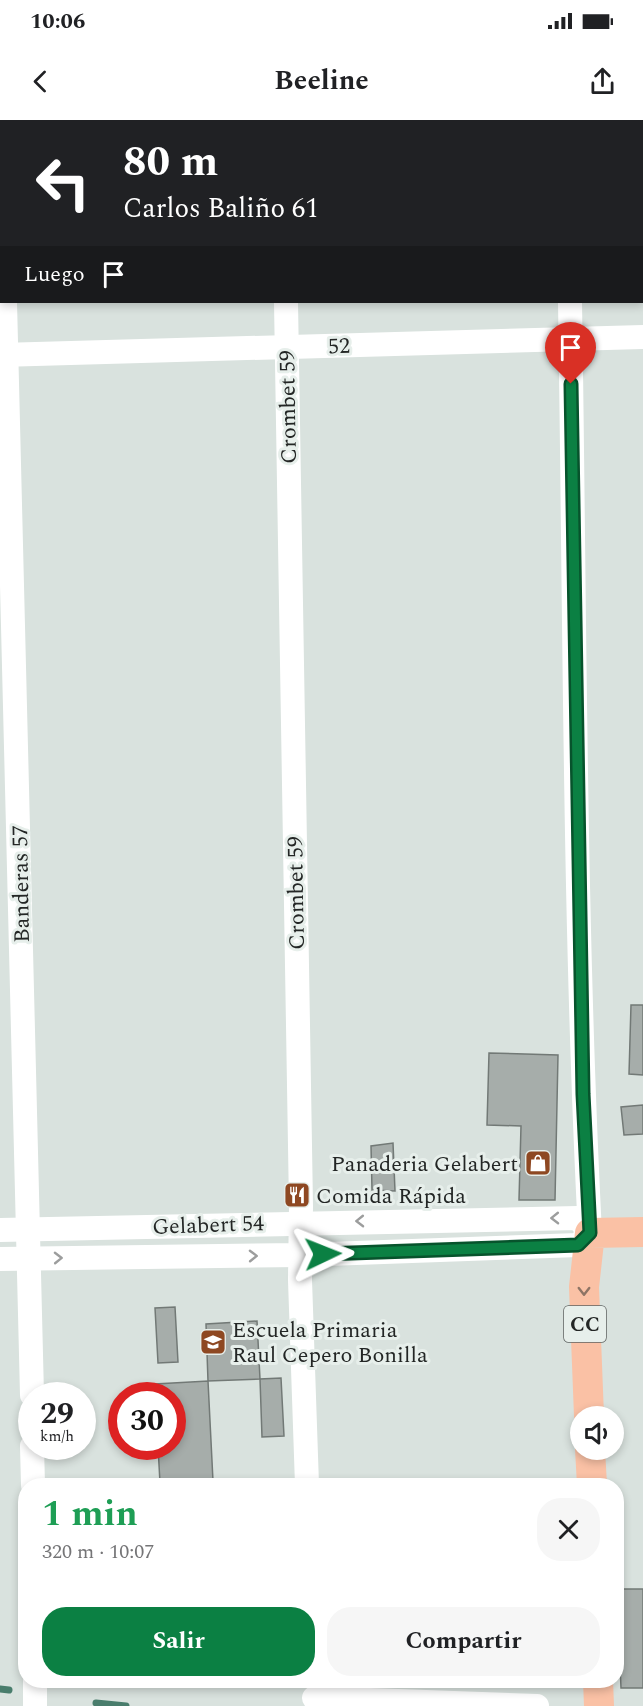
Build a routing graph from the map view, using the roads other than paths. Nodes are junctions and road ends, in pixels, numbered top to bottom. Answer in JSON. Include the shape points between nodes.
{"nodes":[{"id":1,"x":5,"y":303,"type":"edge"},
{"id":2,"x":286,"y":303,"type":"edge"},
{"id":3,"x":570,"y":303,"type":"edge"},
{"id":4,"x":643,"y":337,"type":"edge"},
{"id":5,"x":571,"y":338,"type":"junction"},
{"id":6,"x":286,"y":347,"type":"junction"},
{"id":7,"x":3,"y":355,"type":"edge"},
{"id":8,"x":300,"y":1222,"type":"junction"},
{"id":9,"x":29,"y":1229,"type":"junction"},
{"id":10,"x":0,"y":1230,"type":"edge"},
{"id":11,"x":643,"y":1232,"type":"edge"},
{"id":12,"x":590,"y":1233,"type":"junction"},
{"id":13,"x":300,"y":1255,"type":"junction"},
{"id":14,"x":30,"y":1258,"type":"junction"},
{"id":15,"x":0,"y":1259,"type":"edge"},
{"id":16,"x":32,"y":1382,"type":"edge"},
{"id":17,"x":589,"y":1406,"type":"edge"},
{"id":18,"x":32,"y":1460,"type":"edge"},
{"id":19,"x":591,"y":1460,"type":"edge"},
{"id":20,"x":33,"y":1478,"type":"edge"},
{"id":21,"x":307,"y":1478,"type":"edge"},
{"id":22,"x":592,"y":1478,"type":"edge"},
{"id":23,"x":35,"y":1688,"type":"edge"},
{"id":24,"x":598,"y":1688,"type":"edge"},
{"id":25,"x":314,"y":1694,"type":"edge"},
{"id":26,"x":35,"y":1706,"type":"edge"},
{"id":27,"x":537,"y":1706,"type":"edge"},
{"id":28,"x":599,"y":1706,"type":"edge"}],
"edges":[{"from":1,"to":7,"type":"street","name":"Banderas 57"},
{"from":2,"to":6,"type":"street","name":"Crombet 59"},
{"from":3,"to":5,"type":"street"},
{"from":4,"to":5,"type":"street","name":"52"},
{"from":5,"to":6,"type":"street","name":"52"},
{"from":5,"to":12,"type":"street","via":[[582,1082]]},
{"from":6,"to":7,"type":"street","name":"52"},
{"from":6,"to":8,"type":"street","name":"Crombet 59"},
{"from":7,"to":9,"type":"street","name":"Banderas 57"},
{"from":8,"to":9,"type":"street","name":"Gelabert 54"},
{"from":12,"to":8,"type":"street","name":"Gelabert 54","one_way":true,"via":[[578,1218]]},
{"from":8,"to":13,"type":"street","name":"Crombet 59"},
{"from":9,"to":10,"type":"street","name":"Gelabert 54"},
{"from":9,"to":14,"type":"street","name":"Banderas 57"},
{"from":11,"to":12,"type":"main road","name":"Gelabert 54"},
{"from":12,"to":13,"type":"street","name":"Gelabert 54","via":[[578,1245]]},
{"from":12,"to":17,"type":"main road","number":"CC","one_way":true,"via":[[584,1287]]},
{"from":14,"to":13,"type":"street","name":"Gelabert 54","one_way":true},
{"from":13,"to":21,"type":"street","name":"Crombet 59"},
{"from":14,"to":15,"type":"street","name":"Gelabert 54"},
{"from":14,"to":16,"type":"street","name":"Banderas 57"},
{"from":18,"to":20,"type":"street"},
{"from":19,"to":22,"type":"main road"},
{"from":23,"to":26,"type":"street"},
{"from":24,"to":28,"type":"main road"},
{"from":25,"to":27,"type":"street"}]}
